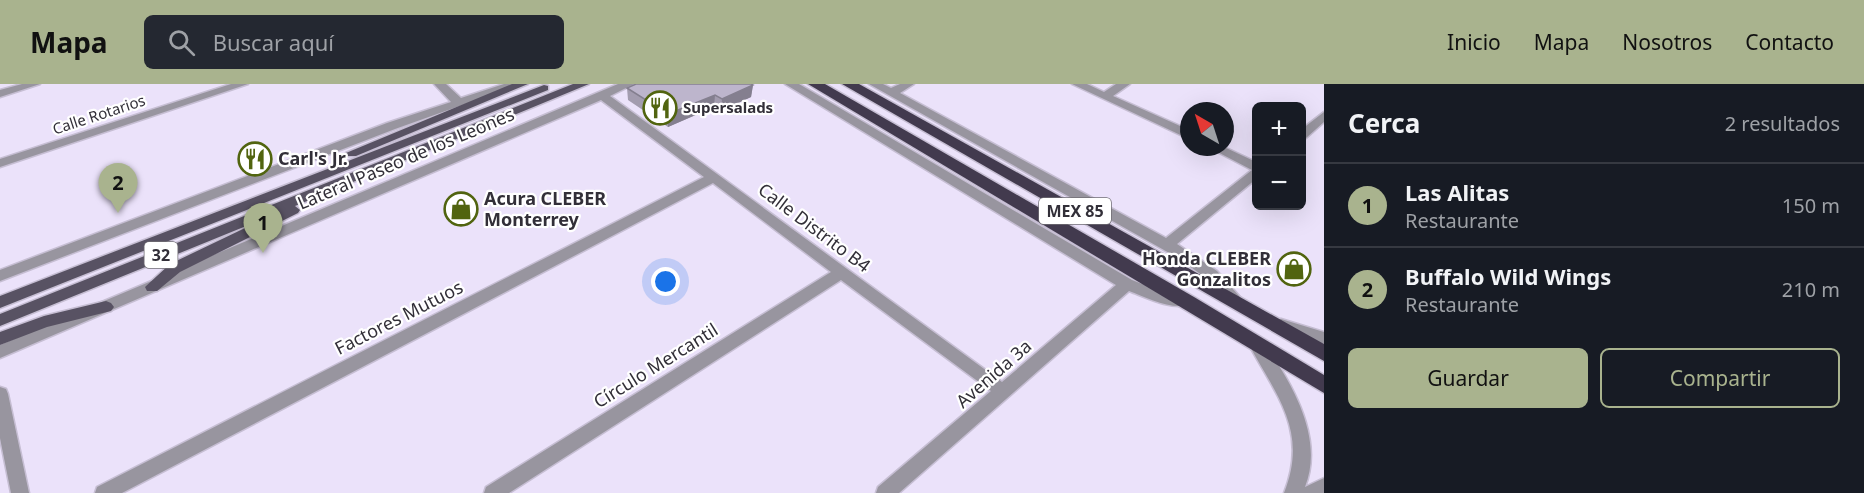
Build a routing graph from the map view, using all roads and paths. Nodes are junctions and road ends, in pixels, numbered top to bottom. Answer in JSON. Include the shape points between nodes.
{"nodes":[{"id":1,"x":34,"y":84,"type":"edge"},
{"id":2,"x":242,"y":84,"type":"edge"},
{"id":3,"x":440,"y":84,"type":"edge"},
{"id":4,"x":515,"y":84,"type":"edge"},
{"id":5,"x":522,"y":84,"type":"edge"},
{"id":6,"x":556,"y":84,"type":"edge"},
{"id":7,"x":583,"y":84,"type":"edge"},
{"id":8,"x":628,"y":84,"type":"edge"},
{"id":9,"x":791,"y":84,"type":"edge"},
{"id":10,"x":815,"y":84,"type":"edge"},
{"id":11,"x":849,"y":84,"type":"edge"},
{"id":12,"x":875,"y":84,"type":"edge"},
{"id":13,"x":908,"y":84,"type":"edge"},
{"id":14,"x":1078,"y":84,"type":"edge"},
{"id":15,"x":1124,"y":84,"type":"edge"},
{"id":16,"x":891,"y":93,"type":"junction"},
{"id":17,"x":0,"y":94,"type":"edge"},
{"id":18,"x":602,"y":95,"type":"junction"},
{"id":19,"x":1105,"y":96,"type":"junction"},
{"id":20,"x":459,"y":103,"type":"junction"},
{"id":21,"x":1324,"y":116,"type":"edge"},
{"id":22,"x":1180,"y":131,"type":"edge"},
{"id":23,"x":1306,"y":132,"type":"edge"},
{"id":24,"x":1234,"y":156,"type":"edge"},
{"id":25,"x":0,"y":163,"type":"edge"},
{"id":26,"x":1252,"y":164,"type":"edge"},
{"id":27,"x":1252,"y":177,"type":"edge"},
{"id":28,"x":713,"y":178,"type":"junction"},
{"id":29,"x":322,"y":189,"type":"junction"},
{"id":30,"x":1167,"y":245,"type":"junction"},
{"id":31,"x":137,"y":248,"type":"junction"},
{"id":32,"x":841,"y":273,"type":"junction"},
{"id":33,"x":0,"y":276,"type":"edge"},
{"id":34,"x":1127,"y":284,"type":"junction"},
{"id":35,"x":152,"y":287,"type":"junction"},
{"id":36,"x":0,"y":292,"type":"edge"},
{"id":37,"x":1235,"y":301,"type":"junction"},
{"id":38,"x":0,"y":302,"type":"edge"},
{"id":39,"x":1188,"y":302,"type":"junction"},
{"id":40,"x":106,"y":307,"type":"junction"},
{"id":41,"x":0,"y":320,"type":"edge"},
{"id":42,"x":1271,"y":322,"type":"junction"},
{"id":43,"x":1324,"y":338,"type":"edge"},
{"id":44,"x":0,"y":339,"type":"edge"},
{"id":45,"x":1256,"y":343,"type":"junction"},
{"id":46,"x":0,"y":352,"type":"edge"},
{"id":47,"x":1324,"y":353,"type":"edge"},
{"id":48,"x":1324,"y":385,"type":"edge"},
{"id":49,"x":1004,"y":392,"type":"junction"},
{"id":50,"x":0,"y":394,"type":"edge"},
{"id":51,"x":1324,"y":487,"type":"edge"},
{"id":52,"x":20,"y":493,"type":"edge"},
{"id":53,"x":104,"y":493,"type":"edge"},
{"id":54,"x":493,"y":493,"type":"edge"},
{"id":55,"x":885,"y":493,"type":"edge"},
{"id":56,"x":1293,"y":493,"type":"edge"},
{"id":57,"x":1311,"y":493,"type":"edge"}],
"edges":[{"from":1,"to":17,"type":"street"},
{"from":2,"to":25,"type":"street","name":"Calle Rotarios"},
{"from":3,"to":20,"type":"street"},
{"from":4,"to":20,"type":"street","name":"Lateral Paseo de los Leones"},
{"from":5,"to":31,"type":"main road","via":[[260,190]]},
{"from":6,"to":31,"type":"main road","number":"32"},
{"from":7,"to":29,"type":"main road","number":"32"},
{"from":8,"to":18,"type":"street","name":"Lateral Paseo de los Leones"},
{"from":9,"to":34,"type":"street"},
{"from":10,"to":39,"type":"highway","number":"MEX 85"},
{"from":11,"to":37,"type":"highway","number":"MEX 85"},
{"from":12,"to":16,"type":"street"},
{"from":13,"to":16,"type":"street"},
{"from":14,"to":19,"type":"street"},
{"from":15,"to":19,"type":"street"},
{"from":16,"to":30,"type":"street"},
{"from":18,"to":28,"type":"street","name":"Calle Distrito B4"},
{"from":18,"to":35,"type":"street","name":"Lateral Paseo de los Leones"},
{"from":19,"to":22,"type":"street"},
{"from":20,"to":33,"type":"street","name":"Lateral Paseo de los Leones"},
{"from":21,"to":23,"type":"street"},
{"from":24,"to":26,"type":"street"},
{"from":27,"to":30,"type":"street"},
{"from":28,"to":32,"type":"street","name":"Calle Distrito B4"},
{"from":28,"to":53,"type":"street","name":"Factores Mutuos"},
{"from":29,"to":35,"type":"main road","via":[[282,216],[175,268]]},
{"from":29,"to":41,"type":"main road","number":"32"},
{"from":30,"to":37,"type":"street","via":[[1212,275]]},
{"from":31,"to":36,"type":"main road"},
{"from":31,"to":38,"type":"main road","number":"32"},
{"from":32,"to":49,"type":"street","name":"Calle Distrito B4"},
{"from":32,"to":54,"type":"street","name":"Círculo Mercantil"},
{"from":34,"to":39,"type":"street"},
{"from":34,"to":49,"type":"street","name":"Avenida 3a"},
{"from":35,"to":40,"type":"street","name":"Lateral Paseo de los Leones"},
{"from":37,"to":42,"type":"highway","number":"MEX 85"},
{"from":39,"to":45,"type":"highway","number":"MEX 85"},
{"from":40,"to":44,"type":"main road","via":[[44,322]]},
{"from":40,"to":46,"type":"street","name":"Lateral Paseo de los Leones"},
{"from":42,"to":43,"type":"street"},
{"from":42,"to":47,"type":"highway","number":"MEX 85"},
{"from":45,"to":48,"type":"highway","number":"MEX 85"},
{"from":45,"to":56,"type":"street","via":[[1282,383],[1299,425],[1302,468]]},
{"from":49,"to":55,"type":"street","name":"Avenida 3a"},
{"from":50,"to":52,"type":"street"},
{"from":51,"to":57,"type":"street"}]}
